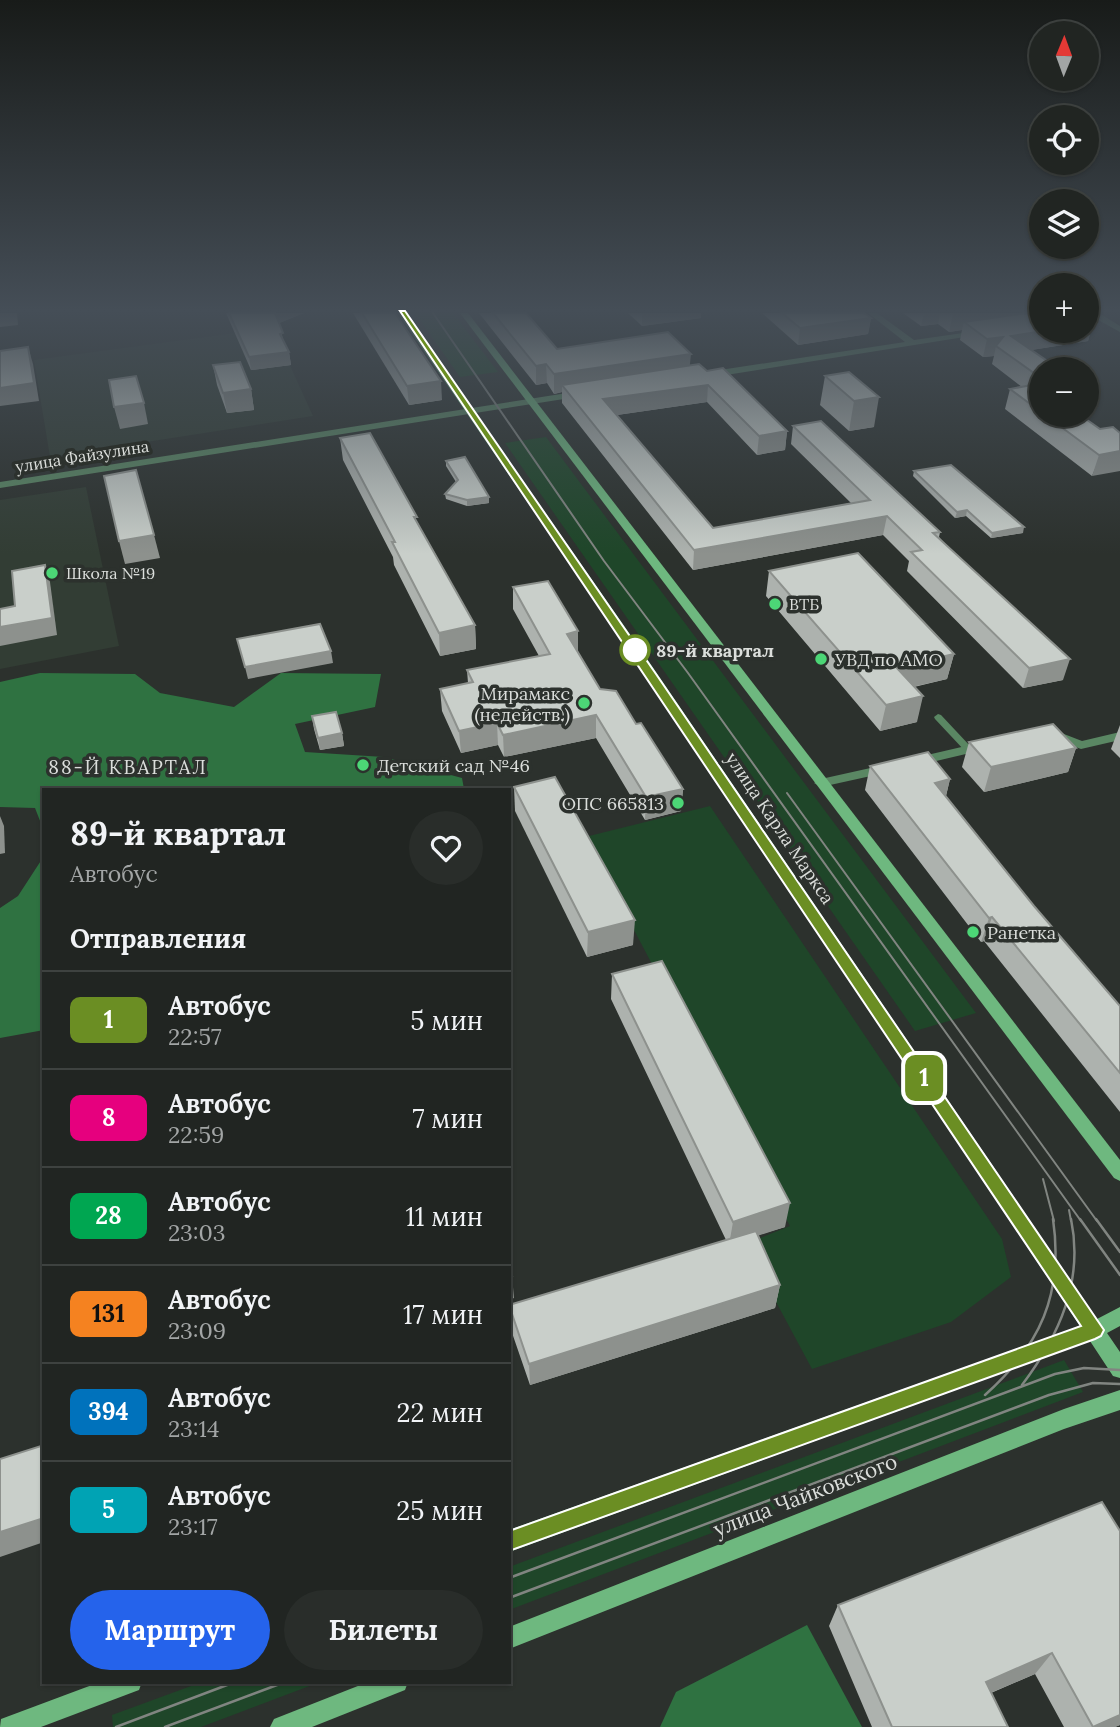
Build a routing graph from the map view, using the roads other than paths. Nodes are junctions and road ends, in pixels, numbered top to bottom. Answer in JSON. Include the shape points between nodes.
{"nodes":[{"id":1,"x":459,"y":394,"type":"edge"},
{"id":2,"x":526,"y":394,"type":"edge"},
{"id":3,"x":582,"y":394,"type":"edge"},
{"id":4,"x":532,"y":402,"type":"junction"},
{"id":5,"x":471,"y":411,"type":"junction"},
{"id":6,"x":0,"y":485,"type":"edge"},
{"id":7,"x":938,"y":717,"type":"dead end"},
{"id":8,"x":1033,"y":734,"type":"edge"},
{"id":9,"x":1120,"y":736,"type":"edge"},
{"id":10,"x":994,"y":743,"type":"edge"},
{"id":11,"x":968,"y":749,"type":"junction"},
{"id":12,"x":821,"y":783,"type":"junction"},
{"id":13,"x":1120,"y":1174,"type":"edge"},
{"id":14,"x":1120,"y":1316,"type":"edge"},
{"id":15,"x":1095,"y":1330,"type":"junction"},
{"id":16,"x":1120,"y":1369,"type":"edge"},
{"id":17,"x":1120,"y":1400,"type":"edge"},
{"id":18,"x":511,"y":1540,"type":"edge"},
{"id":19,"x":511,"y":1637,"type":"edge"},
{"id":20,"x":127,"y":1684,"type":"edge"},
{"id":21,"x":392,"y":1684,"type":"edge"},
{"id":22,"x":53,"y":1719,"type":"edge"},
{"id":23,"x":9,"y":1727,"type":"edge"},
{"id":24,"x":282,"y":1727,"type":"edge"}],
"edges":[{"from":1,"to":5,"type":"main road","name":"улица Карла Маркса"},
{"from":2,"to":4,"type":"main road"},
{"from":3,"to":4,"type":"street","name":"улица Файзулина"},
{"from":4,"to":5,"type":"street","name":"улица Файзулина"},
{"from":4,"to":12,"type":"main road"},
{"from":5,"to":6,"type":"street","name":"улица Файзулина"},
{"from":5,"to":15,"type":"main road","name":"улица Карла Маркса"},
{"from":7,"to":11,"type":"lane"},
{"from":8,"to":9,"type":"street","via":[[1046,731],[1082,745]]},
{"from":10,"to":11,"type":"street"},
{"from":11,"to":12,"type":"street"},
{"from":12,"to":13,"type":"main road"},
{"from":14,"to":15,"type":"main road"},
{"from":15,"to":16,"type":"main road","name":"улица Карла Маркса"},
{"from":15,"to":18,"type":"main road"},
{"from":17,"to":19,"type":"main road","name":"улица Чайковского"},
{"from":20,"to":22,"type":"main road"},
{"from":21,"to":24,"type":"main road"},
{"from":22,"to":23,"type":"main road"}]}
